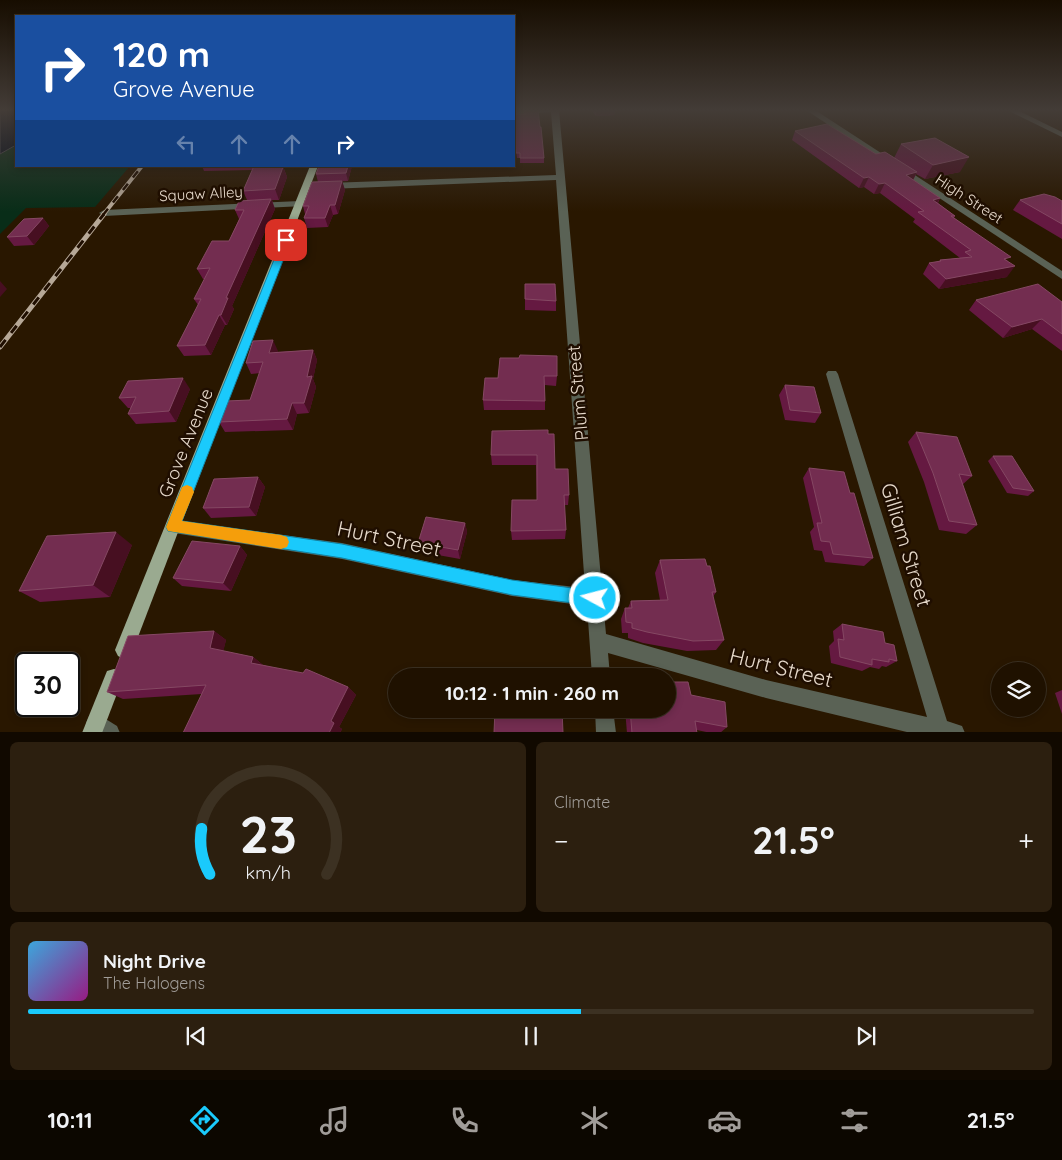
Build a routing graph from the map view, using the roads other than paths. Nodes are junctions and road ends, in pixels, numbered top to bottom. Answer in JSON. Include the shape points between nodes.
{"nodes":[{"id":1,"x":558,"y":144,"type":"edge"},
{"id":2,"x":862,"y":144,"type":"edge"},
{"id":3,"x":314,"y":167,"type":"edge"},
{"id":4,"x":561,"y":177,"type":"junction"},
{"id":5,"x":305,"y":187,"type":"junction"},
{"id":6,"x":300,"y":204,"type":"junction"},
{"id":7,"x":104,"y":213,"type":"dead end"},
{"id":8,"x":1062,"y":276,"type":"edge"},
{"id":9,"x":832,"y":374,"type":"dead end"},
{"id":10,"x":173,"y":527,"type":"junction"},
{"id":11,"x":595,"y":598,"type":"junction"},
{"id":12,"x":598,"y":641,"type":"junction"},
{"id":13,"x":600,"y":668,"type":"edge"},
{"id":14,"x":605,"y":718,"type":"edge"},
{"id":15,"x":99,"y":729,"type":"edge"},
{"id":16,"x":948,"y":731,"type":"edge"},
{"id":17,"x":606,"y":732,"type":"edge"}],
"edges":[{"from":1,"to":4,"type":"street","name":"Plum Street"},
{"from":2,"to":8,"type":"street","name":"High Street"},
{"from":3,"to":5,"type":"main road","name":"Grove Avenue"},
{"from":4,"to":5,"type":"street"},
{"from":4,"to":11,"type":"street","name":"Plum Street"},
{"from":5,"to":6,"type":"main road","name":"Grove Avenue"},
{"from":6,"to":7,"type":"street","name":"Squaw Alley"},
{"from":6,"to":10,"type":"main road","name":"Grove Avenue"},
{"from":9,"to":16,"type":"street","name":"Gilliam Street"},
{"from":10,"to":11,"type":"street","name":"Hurt Street","via":[[342,551],[512,588]]},
{"from":10,"to":15,"type":"main road","name":"Grove Avenue"},
{"from":11,"to":12,"type":"street","name":"Plum Street"},
{"from":12,"to":13,"type":"street","name":"Plum Street"},
{"from":12,"to":16,"type":"street","name":"Hurt Street","via":[[766,689]]},
{"from":14,"to":17,"type":"street"}]}
